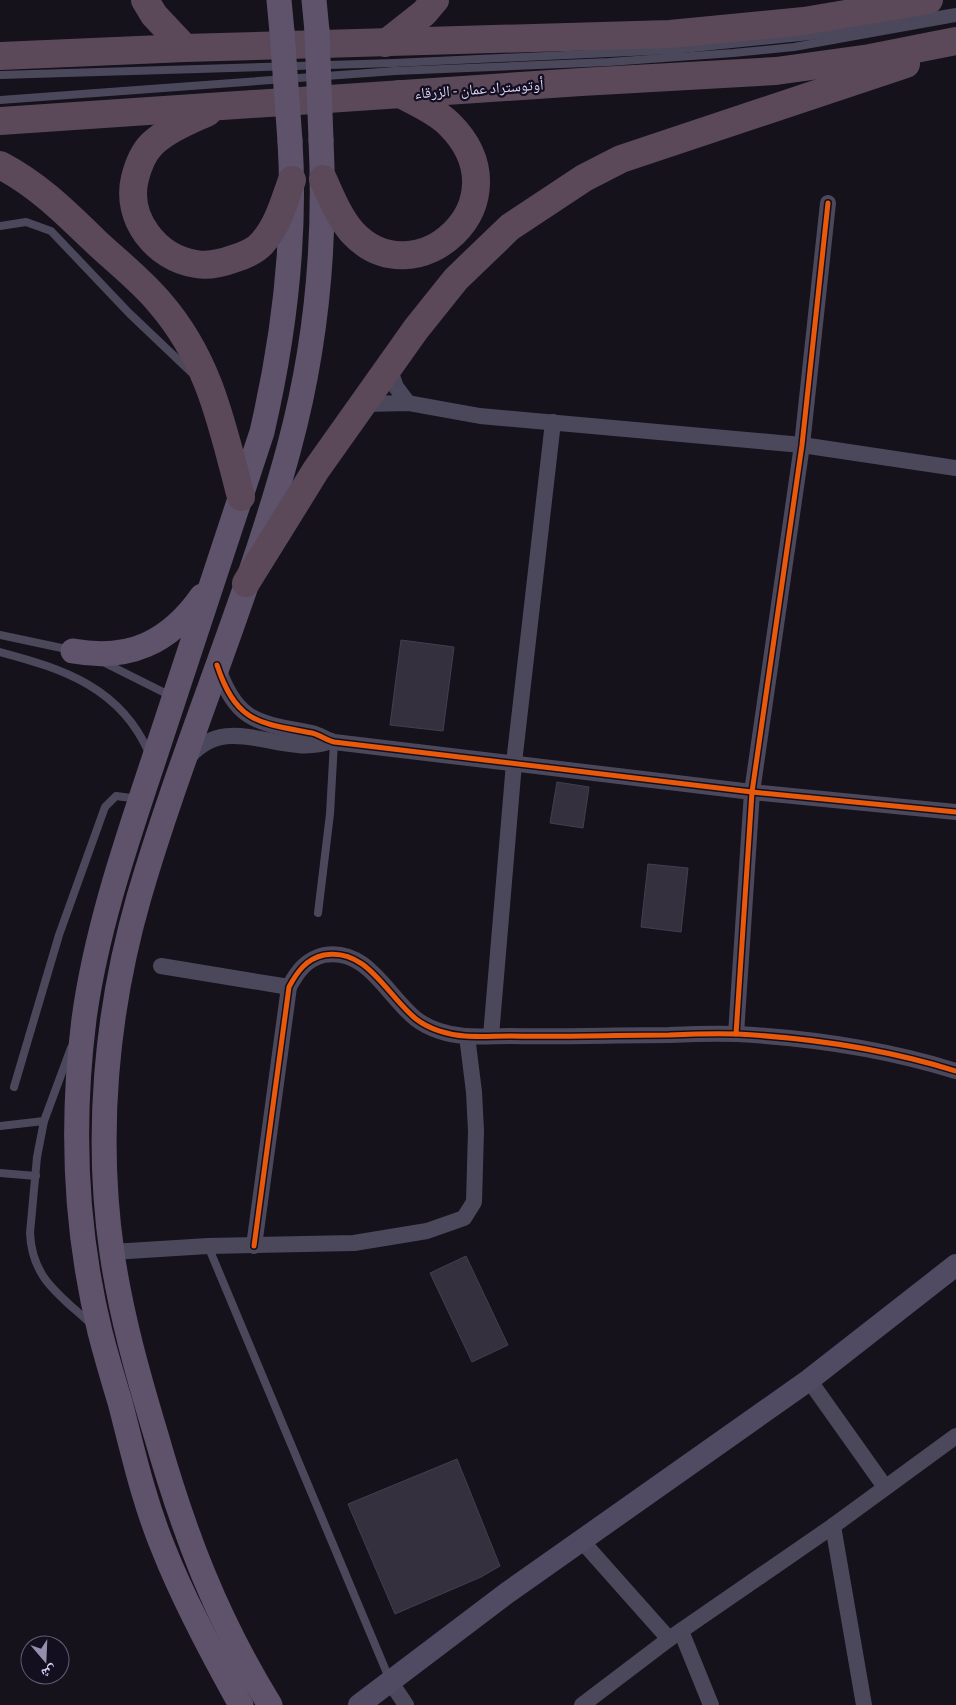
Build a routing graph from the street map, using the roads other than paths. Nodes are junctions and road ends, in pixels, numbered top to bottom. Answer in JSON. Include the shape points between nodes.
{"nodes":[{"id":1,"x":145,"y":0,"type":"edge"},
{"id":2,"x":279,"y":0,"type":"edge"},
{"id":3,"x":314,"y":0,"type":"edge"},
{"id":4,"x":435,"y":0,"type":"edge"},
{"id":5,"x":929,"y":0,"type":"edge"},
{"id":6,"x":956,"y":12,"type":"edge"},
{"id":7,"x":956,"y":18,"type":"edge"},
{"id":8,"x":956,"y":42,"type":"edge"},
{"id":9,"x":386,"y":43,"type":"junction"},
{"id":10,"x":185,"y":48,"type":"junction"},
{"id":11,"x":0,"y":56,"type":"edge"},
{"id":12,"x":0,"y":75,"type":"edge"},
{"id":13,"x":400,"y":94,"type":"junction"},
{"id":14,"x":0,"y":100,"type":"edge"},
{"id":15,"x":220,"y":106,"type":"junction"},
{"id":16,"x":0,"y":121,"type":"edge"},
{"id":17,"x":0,"y":165,"type":"edge"},
{"id":18,"x":323,"y":179,"type":"junction"},
{"id":19,"x":292,"y":180,"type":"junction"},
{"id":20,"x":828,"y":204,"type":"dead end"},
{"id":21,"x":0,"y":226,"type":"edge"},
{"id":22,"x":389,"y":368,"type":"junction"},
{"id":23,"x":213,"y":392,"type":"junction"},
{"id":24,"x":408,"y":403,"type":"junction"},
{"id":25,"x":364,"y":404,"type":"junction"},
{"id":26,"x":553,"y":422,"type":"junction"},
{"id":27,"x":802,"y":444,"type":"junction"},
{"id":28,"x":956,"y":468,"type":"edge"},
{"id":29,"x":241,"y":497,"type":"junction"},
{"id":30,"x":216,"y":576,"type":"junction"},
{"id":31,"x":246,"y":583,"type":"junction"},
{"id":32,"x":0,"y":635,"type":"edge"},
{"id":33,"x":72,"y":650,"type":"junction"},
{"id":34,"x":0,"y":652,"type":"edge"},
{"id":35,"x":217,"y":666,"type":"junction"},
{"id":36,"x":173,"y":697,"type":"junction"},
{"id":37,"x":201,"y":708,"type":"junction"},
{"id":38,"x":332,"y":741,"type":"junction"},
{"id":39,"x":153,"y":763,"type":"junction"},
{"id":40,"x":514,"y":763,"type":"junction"},
{"id":41,"x":183,"y":765,"type":"junction"},
{"id":42,"x":752,"y":792,"type":"junction"},
{"id":43,"x":140,"y":799,"type":"junction"},
{"id":44,"x":956,"y":812,"type":"edge"},
{"id":45,"x":318,"y":913,"type":"dead end"},
{"id":46,"x":161,"y":966,"type":"dead end"},
{"id":47,"x":289,"y":987,"type":"junction"},
{"id":48,"x":84,"y":1019,"type":"junction"},
{"id":49,"x":736,"y":1034,"type":"junction"},
{"id":50,"x":467,"y":1036,"type":"junction"},
{"id":51,"x":491,"y":1036,"type":"junction"},
{"id":52,"x":956,"y":1071,"type":"edge"},
{"id":53,"x":14,"y":1087,"type":"dead end"},
{"id":54,"x":44,"y":1121,"type":"junction"},
{"id":55,"x":0,"y":1126,"type":"edge"},
{"id":56,"x":0,"y":1174,"type":"edge"},
{"id":57,"x":36,"y":1176,"type":"junction"},
{"id":58,"x":208,"y":1246,"type":"junction"},
{"id":59,"x":254,"y":1246,"type":"junction"},
{"id":60,"x":112,"y":1252,"type":"junction"},
{"id":61,"x":956,"y":1265,"type":"edge"},
{"id":62,"x":100,"y":1331,"type":"junction"},
{"id":63,"x":809,"y":1380,"type":"junction"},
{"id":64,"x":956,"y":1436,"type":"edge"},
{"id":65,"x":885,"y":1487,"type":"junction"},
{"id":66,"x":833,"y":1526,"type":"junction"},
{"id":67,"x":187,"y":1538,"type":"junction"},
{"id":68,"x":581,"y":1540,"type":"junction"},
{"id":69,"x":163,"y":1548,"type":"junction"},
{"id":70,"x":675,"y":1635,"type":"junction"},
{"id":71,"x":390,"y":1681,"type":"junction"},
{"id":72,"x":241,"y":1705,"type":"edge"},
{"id":73,"x":270,"y":1705,"type":"edge"},
{"id":74,"x":359,"y":1705,"type":"edge"},
{"id":75,"x":406,"y":1705,"type":"edge"},
{"id":76,"x":582,"y":1705,"type":"edge"},
{"id":77,"x":711,"y":1705,"type":"edge"},
{"id":78,"x":864,"y":1705,"type":"edge"}],
"edges":[{"from":1,"to":10,"type":"highway","via":[[154,15]]},
{"from":2,"to":19,"type":"main road","bridge":true},
{"from":3,"to":18,"type":"main road","bridge":true},
{"from":4,"to":9,"type":"highway","via":[[424,13]]},
{"from":5,"to":9,"type":"highway","via":[[804,22],[715,31]]},
{"from":6,"to":12,"type":"lane","via":[[820,35],[673,50],[335,66]]},
{"from":7,"to":14,"type":"lane","via":[[802,46],[724,53],[609,62],[365,73]]},
{"from":8,"to":13,"type":"highway","name":"أوتوستراد عمان - الزرقاء","via":[[776,71]]},
{"from":8,"to":22,"type":"highway","via":[[873,77],[621,159],[584,178],[510,227],[476,258],[436,303]]},
{"from":9,"to":10,"type":"highway"},
{"from":10,"to":11,"type":"highway"},
{"from":13,"to":15,"type":"highway","name":"أوتوستراد عمان - الزرقاء"},
{"from":13,"to":18,"type":"highway","via":[[449,124],[466,145],[476,170],[472,205],[454,235],[423,252],[406,255],[388,253],[353,233],[331,199]]},
{"from":15,"to":16,"type":"highway","name":"أوتوستراد عمان - الزرقاء"},
{"from":15,"to":19,"type":"highway","via":[[168,131],[151,145],[139,164],[134,186],[135,208],[143,229],[157,246],[176,258],[197,264],[219,263],[242,256],[262,244],[277,221]]},
{"from":17,"to":23,"type":"highway","via":[[48,196],[160,302],[181,331]]},
{"from":18,"to":31,"type":"main road","via":[[317,295],[306,372],[289,450]]},
{"from":19,"to":29,"type":"main road","via":[[284,311],[274,380],[262,432]]},
{"from":20,"to":27,"type":"street"},
{"from":21,"to":23,"type":"lane","via":[[26,222],[51,231],[129,313]]},
{"from":22,"to":24,"type":"street","via":[[396,387]]},
{"from":22,"to":25,"type":"highway"},
{"from":23,"to":29,"type":"highway"},
{"from":24,"to":25,"type":"street"},
{"from":24,"to":26,"type":"street","via":[[480,416]]},
{"from":25,"to":31,"type":"highway","via":[[316,470]]},
{"from":26,"to":27,"type":"street"},
{"from":26,"to":40,"type":"street"},
{"from":27,"to":28,"type":"street"},
{"from":27,"to":42,"type":"street"},
{"from":29,"to":30,"type":"main road"},
{"from":30,"to":33,"type":"main road","via":[[182,621],[148,644],[115,653]]},
{"from":30,"to":36,"type":"main road"},
{"from":31,"to":35,"type":"main road"},
{"from":32,"to":33,"type":"lane"},
{"from":33,"to":36,"type":"lane","via":[[111,665]]},
{"from":34,"to":39,"type":"lane","via":[[66,674],[115,701],[137,730]]},
{"from":35,"to":37,"type":"main road"},
{"from":35,"to":38,"type":"street","via":[[227,693],[247,715],[276,727]]},
{"from":36,"to":37,"type":"main road"},
{"from":36,"to":39,"type":"main road"},
{"from":37,"to":41,"type":"main road"},
{"from":38,"to":40,"type":"street"},
{"from":38,"to":41,"type":"street","via":[[305,745],[244,735],[226,736],[202,746]]},
{"from":38,"to":45,"type":"lane","via":[[330,814]]},
{"from":39,"to":43,"type":"main road"},
{"from":40,"to":42,"type":"street"},
{"from":40,"to":51,"type":"street"},
{"from":41,"to":60,"type":"main road","via":[[140,896],[124,954],[114,1013],[104,1133]]},
{"from":42,"to":44,"type":"street"},
{"from":42,"to":49,"type":"street"},
{"from":43,"to":48,"type":"main road","via":[[109,900]]},
{"from":43,"to":53,"type":"lane","via":[[116,796],[105,807],[59,935]]},
{"from":46,"to":47,"type":"street"},
{"from":47,"to":50,"type":"street","via":[[298,971],[308,962],[326,955],[346,955],[367,968],[415,1018],[440,1031]]},
{"from":47,"to":59,"type":"street"},
{"from":48,"to":54,"type":"lane"},
{"from":48,"to":62,"type":"main road","via":[[78,1081],[80,1207]]},
{"from":49,"to":51,"type":"street"},
{"from":49,"to":52,"type":"street","via":[[864,1048],[915,1058]]},
{"from":50,"to":51,"type":"street"},
{"from":50,"to":59,"type":"street","via":[[476,1140],[474,1202],[464,1218],[385,1240]]},
{"from":54,"to":55,"type":"lane"},
{"from":54,"to":57,"type":"lane"},
{"from":56,"to":57,"type":"lane"},
{"from":57,"to":62,"type":"lane","via":[[30,1233],[34,1262],[50,1287]]},
{"from":58,"to":59,"type":"street"},
{"from":58,"to":60,"type":"street"},
{"from":58,"to":71,"type":"lane"},
{"from":60,"to":67,"type":"main road","via":[[125,1324]]},
{"from":61,"to":63,"type":"street"},
{"from":62,"to":69,"type":"main road","via":[[144,1492]]},
{"from":63,"to":65,"type":"street"},
{"from":63,"to":68,"type":"street"},
{"from":64,"to":65,"type":"street"},
{"from":65,"to":66,"type":"street"},
{"from":66,"to":70,"type":"street"},
{"from":66,"to":78,"type":"street"},
{"from":67,"to":69,"type":"main road"},
{"from":67,"to":73,"type":"main road","via":[[234,1643]]},
{"from":68,"to":70,"type":"street"},
{"from":68,"to":71,"type":"street"},
{"from":69,"to":72,"type":"main road","via":[[213,1656]]},
{"from":70,"to":76,"type":"street"},
{"from":70,"to":77,"type":"street"},
{"from":71,"to":74,"type":"street"},
{"from":71,"to":75,"type":"street"}]}
